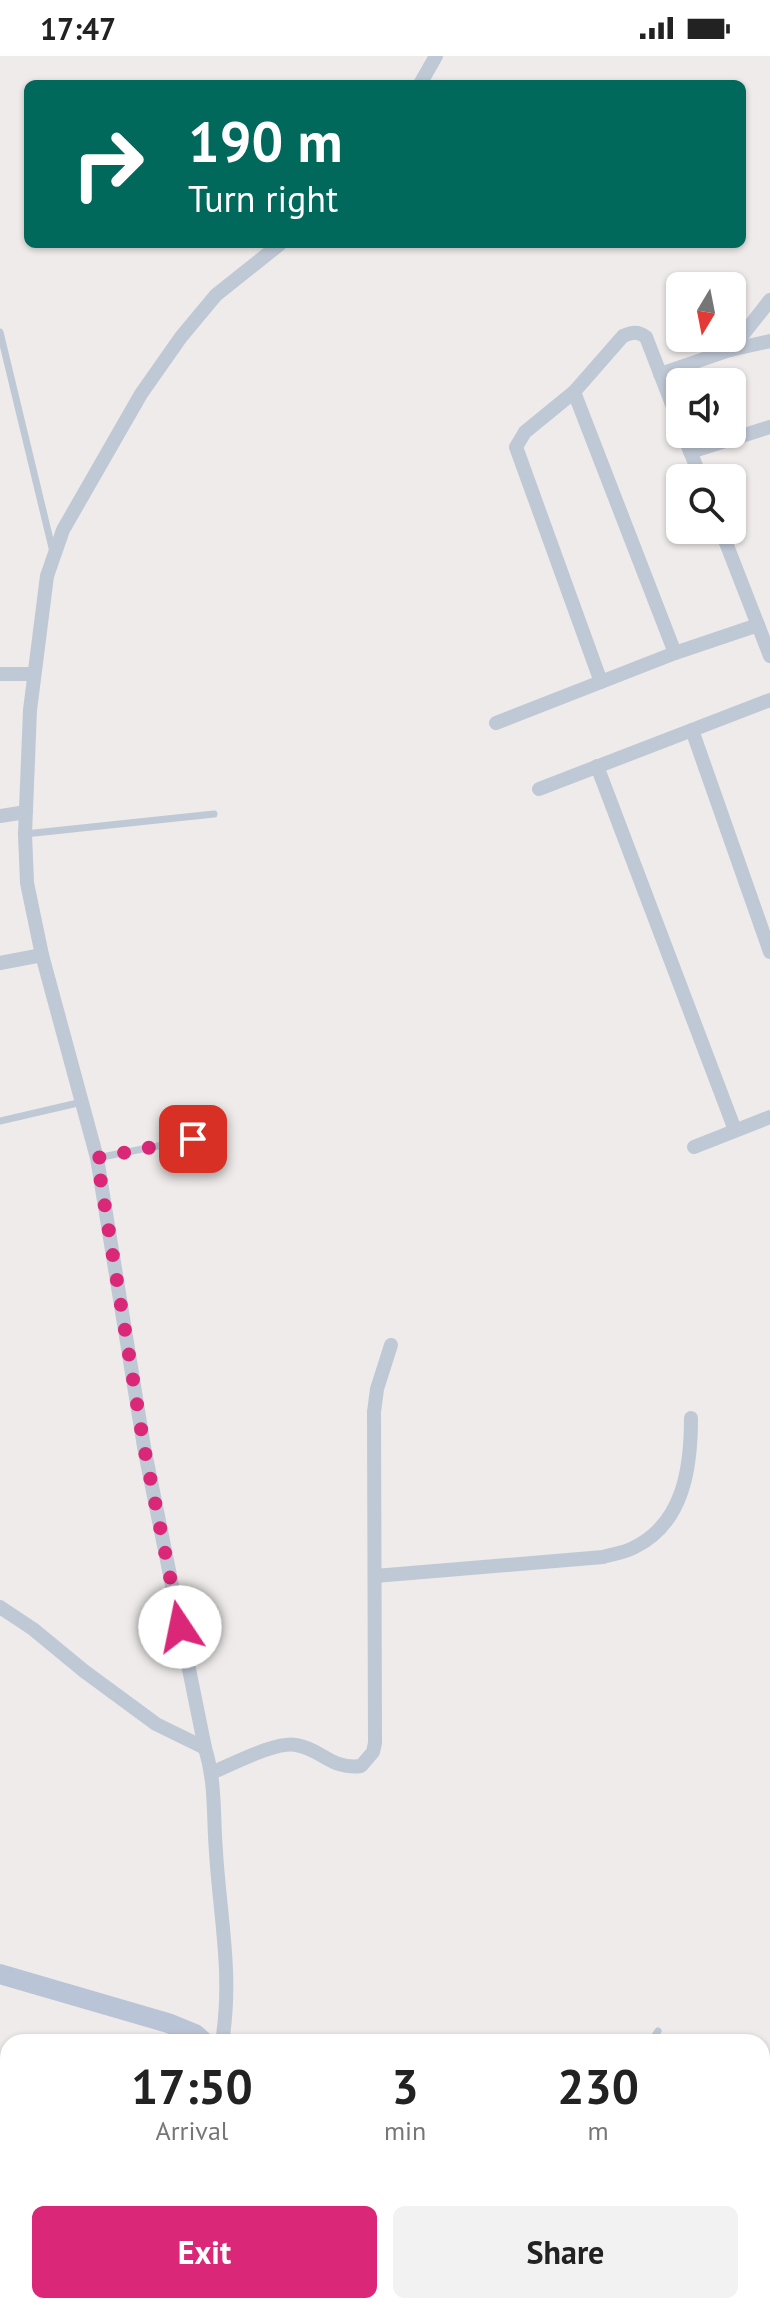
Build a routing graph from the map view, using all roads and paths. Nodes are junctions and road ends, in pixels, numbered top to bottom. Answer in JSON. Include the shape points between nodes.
{"nodes":[{"id":1,"x":436,"y":56,"type":"edge"},
{"id":2,"x":422,"y":80,"type":"edge"},
{"id":3,"x":275,"y":248,"type":"edge"},
{"id":4,"x":770,"y":300,"type":"edge"},
{"id":5,"x":746,"y":330,"type":"edge"},
{"id":6,"x":0,"y":332,"type":"edge"},
{"id":7,"x":770,"y":341,"type":"edge"},
{"id":8,"x":746,"y":346,"type":"edge"},
{"id":9,"x":724,"y":352,"type":"edge"},
{"id":10,"x":660,"y":374,"type":"junction"},
{"id":11,"x":666,"y":389,"type":"edge"},
{"id":12,"x":574,"y":392,"type":"junction"},
{"id":13,"x":770,"y":427,"type":"edge"},
{"id":14,"x":688,"y":448,"type":"edge"},
{"id":15,"x":690,"y":452,"type":"junction"},
{"id":16,"x":695,"y":464,"type":"edge"},
{"id":17,"x":726,"y":544,"type":"edge"},
{"id":18,"x":53,"y":552,"type":"junction"},
{"id":19,"x":758,"y":625,"type":"junction"},
{"id":20,"x":675,"y":653,"type":"junction"},
{"id":21,"x":770,"y":656,"type":"edge"},
{"id":22,"x":0,"y":674,"type":"edge"},
{"id":23,"x":32,"y":674,"type":"junction"},
{"id":24,"x":601,"y":682,"type":"junction"},
{"id":25,"x":770,"y":700,"type":"edge"},
{"id":26,"x":496,"y":723,"type":"dead end"},
{"id":27,"x":692,"y":730,"type":"junction"},
{"id":28,"x":597,"y":766,"type":"junction"},
{"id":29,"x":539,"y":789,"type":"dead end"},
{"id":30,"x":26,"y":812,"type":"junction"},
{"id":31,"x":214,"y":814,"type":"dead end"},
{"id":32,"x":0,"y":816,"type":"edge"},
{"id":33,"x":25,"y":834,"type":"junction"},
{"id":34,"x":770,"y":952,"type":"edge"},
{"id":35,"x":42,"y":955,"type":"junction"},
{"id":36,"x":0,"y":963,"type":"edge"},
{"id":37,"x":82,"y":1102,"type":"junction"},
{"id":38,"x":770,"y":1117,"type":"edge"},
{"id":39,"x":0,"y":1121,"type":"edge"},
{"id":40,"x":735,"y":1130,"type":"junction"},
{"id":41,"x":193,"y":1139,"type":"dead end"},
{"id":42,"x":694,"y":1147,"type":"dead end"},
{"id":43,"x":97,"y":1158,"type":"junction"},
{"id":44,"x":391,"y":1345,"type":"dead end"},
{"id":45,"x":691,"y":1418,"type":"dead end"},
{"id":46,"x":375,"y":1576,"type":"junction"},
{"id":47,"x":0,"y":1607,"type":"edge"},
{"id":48,"x":205,"y":1748,"type":"junction"},
{"id":49,"x":213,"y":1772,"type":"junction"},
{"id":50,"x":0,"y":1974,"type":"edge"},
{"id":51,"x":658,"y":2031,"type":"dead end"},
{"id":52,"x":195,"y":2034,"type":"edge"},
{"id":53,"x":223,"y":2034,"type":"edge"},
{"id":54,"x":656,"y":2034,"type":"edge"}],
"edges":[{"from":1,"to":2,"type":"street"},
{"from":3,"to":18,"type":"street","via":[[216,295],[159,367]]},
{"from":4,"to":5,"type":"street"},
{"from":6,"to":18,"type":"lane"},
{"from":7,"to":8,"type":"street"},
{"from":9,"to":10,"type":"street"},
{"from":10,"to":11,"type":"street"},
{"from":10,"to":12,"type":"street","via":[[646,337],[631,333]]},
{"from":12,"to":20,"type":"street"},
{"from":12,"to":24,"type":"street","via":[[525,432],[516,447]]},
{"from":13,"to":15,"type":"street"},
{"from":14,"to":15,"type":"street"},
{"from":15,"to":16,"type":"street"},
{"from":17,"to":19,"type":"street"},
{"from":18,"to":23,"type":"street"},
{"from":19,"to":20,"type":"street"},
{"from":19,"to":21,"type":"street"},
{"from":20,"to":24,"type":"street"},
{"from":22,"to":23,"type":"street"},
{"from":23,"to":30,"type":"street"},
{"from":24,"to":26,"type":"street"},
{"from":25,"to":27,"type":"street"},
{"from":27,"to":28,"type":"street"},
{"from":27,"to":34,"type":"street"},
{"from":28,"to":29,"type":"street"},
{"from":28,"to":40,"type":"street"},
{"from":30,"to":32,"type":"street"},
{"from":30,"to":33,"type":"street"},
{"from":31,"to":33,"type":"lane"},
{"from":33,"to":35,"type":"street","via":[[27,883]]},
{"from":35,"to":36,"type":"street"},
{"from":35,"to":37,"type":"street"},
{"from":37,"to":39,"type":"lane"},
{"from":37,"to":43,"type":"street"},
{"from":38,"to":40,"type":"street"},
{"from":40,"to":42,"type":"street"},
{"from":41,"to":43,"type":"lane"},
{"from":43,"to":48,"type":"street","via":[[144,1447]]},
{"from":44,"to":46,"type":"street","via":[[374,1400]]},
{"from":45,"to":46,"type":"street","via":[[691,1456],[682,1493],[653,1535],[632,1549],[603,1557]]},
{"from":46,"to":49,"type":"street","via":[[375,1743],[368,1758],[361,1766],[338,1765],[303,1747],[283,1745]]},
{"from":47,"to":48,"type":"street","via":[[146,1718]]},
{"from":48,"to":49,"type":"street"},
{"from":49,"to":53,"type":"street","via":[[227,1964]]},
{"from":50,"to":52,"type":"main road"},
{"from":51,"to":54,"type":"lane"}]}
